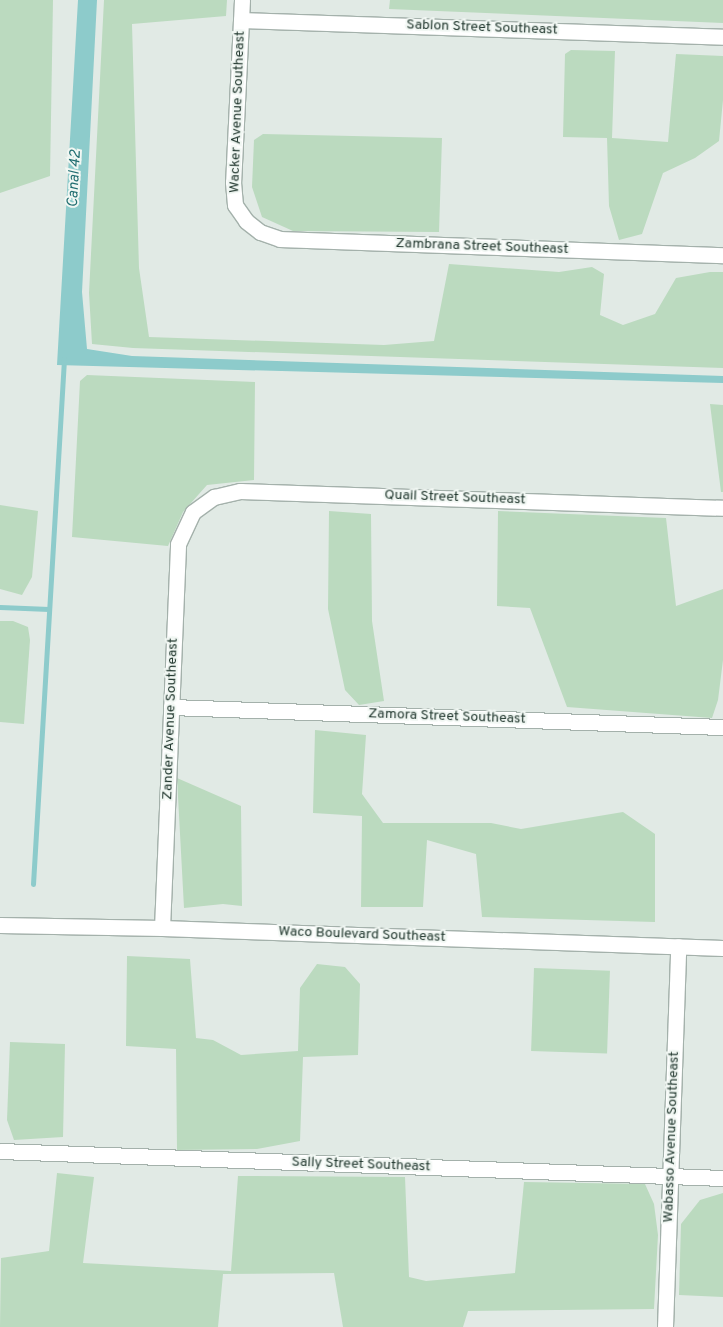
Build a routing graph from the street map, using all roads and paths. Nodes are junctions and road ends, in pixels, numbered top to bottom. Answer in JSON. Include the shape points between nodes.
{"nodes":[{"id":1,"x":242,"y":0,"type":"edge"},
{"id":2,"x":241,"y":20,"type":"junction"},
{"id":3,"x":723,"y":37,"type":"edge"},
{"id":4,"x":246,"y":221,"type":"joint"},
{"id":5,"x":723,"y":255,"type":"edge"},
{"id":6,"x":723,"y":508,"type":"edge"},
{"id":7,"x":193,"y":512,"type":"joint"},
{"id":8,"x":171,"y":707,"type":"junction"},
{"id":9,"x":723,"y":727,"type":"edge"},
{"id":10,"x":0,"y":925,"type":"edge"},
{"id":11,"x":162,"y":928,"type":"junction"},
{"id":12,"x":678,"y":946,"type":"junction"},
{"id":13,"x":723,"y":948,"type":"edge"},
{"id":14,"x":0,"y":1151,"type":"edge"},
{"id":15,"x":670,"y":1176,"type":"junction"},
{"id":16,"x":723,"y":1178,"type":"edge"},
{"id":17,"x":665,"y":1327,"type":"edge"}],
"edges":[{"from":1,"to":2,"type":"street","name":"Wacker Avenue Southeast"},
{"from":2,"to":3,"type":"street","name":"Sablon Street Southeast"},
{"from":2,"to":4,"type":"street","name":"Wacker Avenue Southeast","via":[[233,182],[235,206]]},
{"from":4,"to":5,"type":"street","name":"Zambrana Street Southeast","via":[[260,232],[280,240]]},
{"from":6,"to":7,"type":"street","name":"Quail Street Southeast","via":[[240,491],[214,496]]},
{"from":7,"to":8,"type":"street","name":"Zander Avenue Southeast","via":[[178,544]]},
{"from":8,"to":9,"type":"street","name":"Zamora Street Southeast"},
{"from":8,"to":11,"type":"street","name":"Zander Avenue Southeast"},
{"from":10,"to":11,"type":"street","name":"Waco Boulevard Southeast"},
{"from":11,"to":12,"type":"street","name":"Waco Boulevard Southeast"},
{"from":12,"to":13,"type":"street","name":"Waco Boulevard Southeast"},
{"from":12,"to":15,"type":"street","name":"Wabasso Avenue Southeast"},
{"from":14,"to":15,"type":"street","name":"Sally Street Southeast"},
{"from":15,"to":16,"type":"street","name":"Sally Street Southeast"},
{"from":15,"to":17,"type":"street","name":"Wabasso Avenue Southeast"}]}
